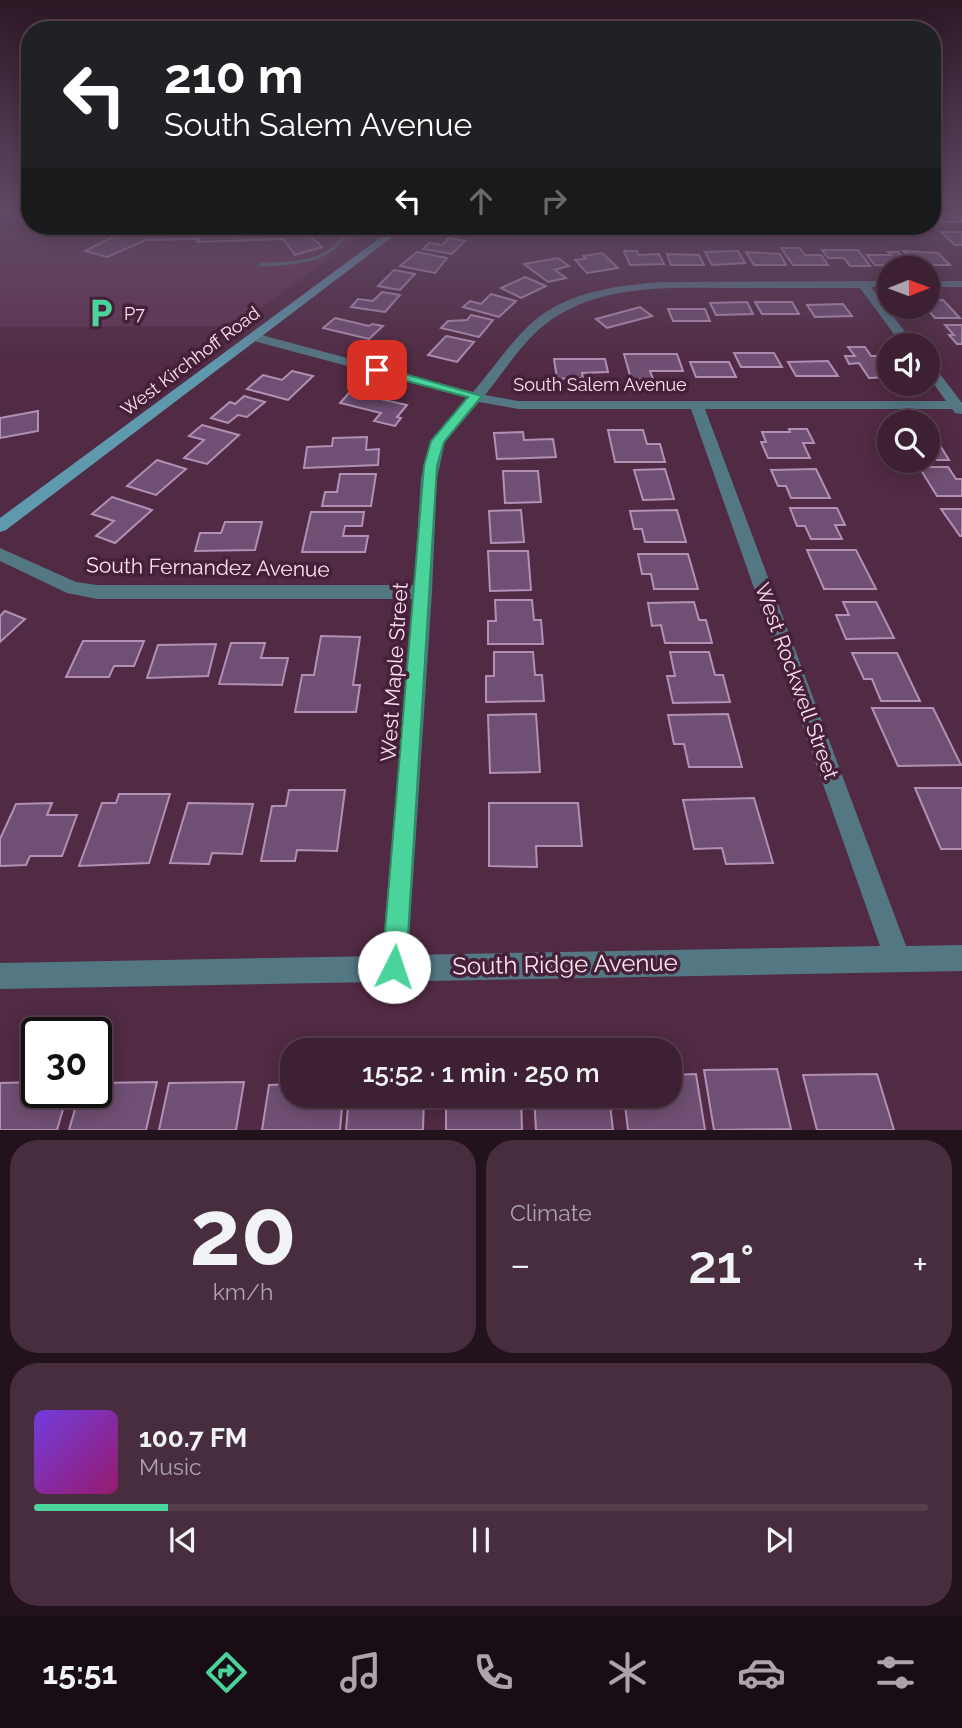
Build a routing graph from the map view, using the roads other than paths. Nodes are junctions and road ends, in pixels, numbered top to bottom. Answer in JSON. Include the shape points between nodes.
{"nodes":[{"id":1,"x":285,"y":263,"type":"edge"},
{"id":2,"x":353,"y":263,"type":"edge"},
{"id":3,"x":261,"y":265,"type":"dead end"},
{"id":4,"x":877,"y":284,"type":"edge"},
{"id":5,"x":940,"y":284,"type":"edge"},
{"id":6,"x":962,"y":284,"type":"edge"},
{"id":7,"x":863,"y":285,"type":"junction"},
{"id":8,"x":900,"y":333,"type":"edge"},
{"id":9,"x":254,"y":337,"type":"junction"},
{"id":10,"x":940,"y":384,"type":"edge"},
{"id":11,"x":476,"y":396,"type":"junction"},
{"id":12,"x":696,"y":403,"type":"junction"},
{"id":13,"x":959,"y":409,"type":"edge"},
{"id":14,"x":0,"y":526,"type":"edge"},
{"id":15,"x":0,"y":554,"type":"edge"},
{"id":16,"x":423,"y":592,"type":"junction"},
{"id":17,"x":898,"y":958,"type":"junction"},
{"id":18,"x":962,"y":958,"type":"edge"},
{"id":19,"x":394,"y":967,"type":"junction"},
{"id":20,"x":0,"y":976,"type":"edge"}],
"edges":[{"from":1,"to":3,"type":"lane"},
{"from":2,"to":9,"type":"main road","name":"West Kirchhoff Road"},
{"from":4,"to":7,"type":"street","name":"West Maple Street"},
{"from":5,"to":6,"type":"street"},
{"from":7,"to":8,"type":"street"},
{"from":7,"to":11,"type":"street","name":"West Maple Street","via":[[663,285],[589,298],[538,324]]},
{"from":9,"to":11,"type":"street","name":"South Salem Avenue"},
{"from":9,"to":14,"type":"main road","name":"West Kirchhoff Road"},
{"from":10,"to":13,"type":"street"},
{"from":11,"to":12,"type":"street","name":"South Salem Avenue","via":[[518,404]]},
{"from":11,"to":16,"type":"street","name":"West Maple Street","via":[[434,452]]},
{"from":12,"to":13,"type":"street","name":"South Salem Avenue"},
{"from":12,"to":17,"type":"street","name":"West Rockwell Street"},
{"from":15,"to":16,"type":"street","name":"South Fernandez Avenue","via":[[73,587],[97,592]]},
{"from":16,"to":19,"type":"street","name":"West Maple Street"},
{"from":17,"to":18,"type":"street","name":"South Ridge Avenue"},
{"from":17,"to":19,"type":"street","name":"South Ridge Avenue"},
{"from":19,"to":20,"type":"street","name":"South Ridge Avenue"}]}
